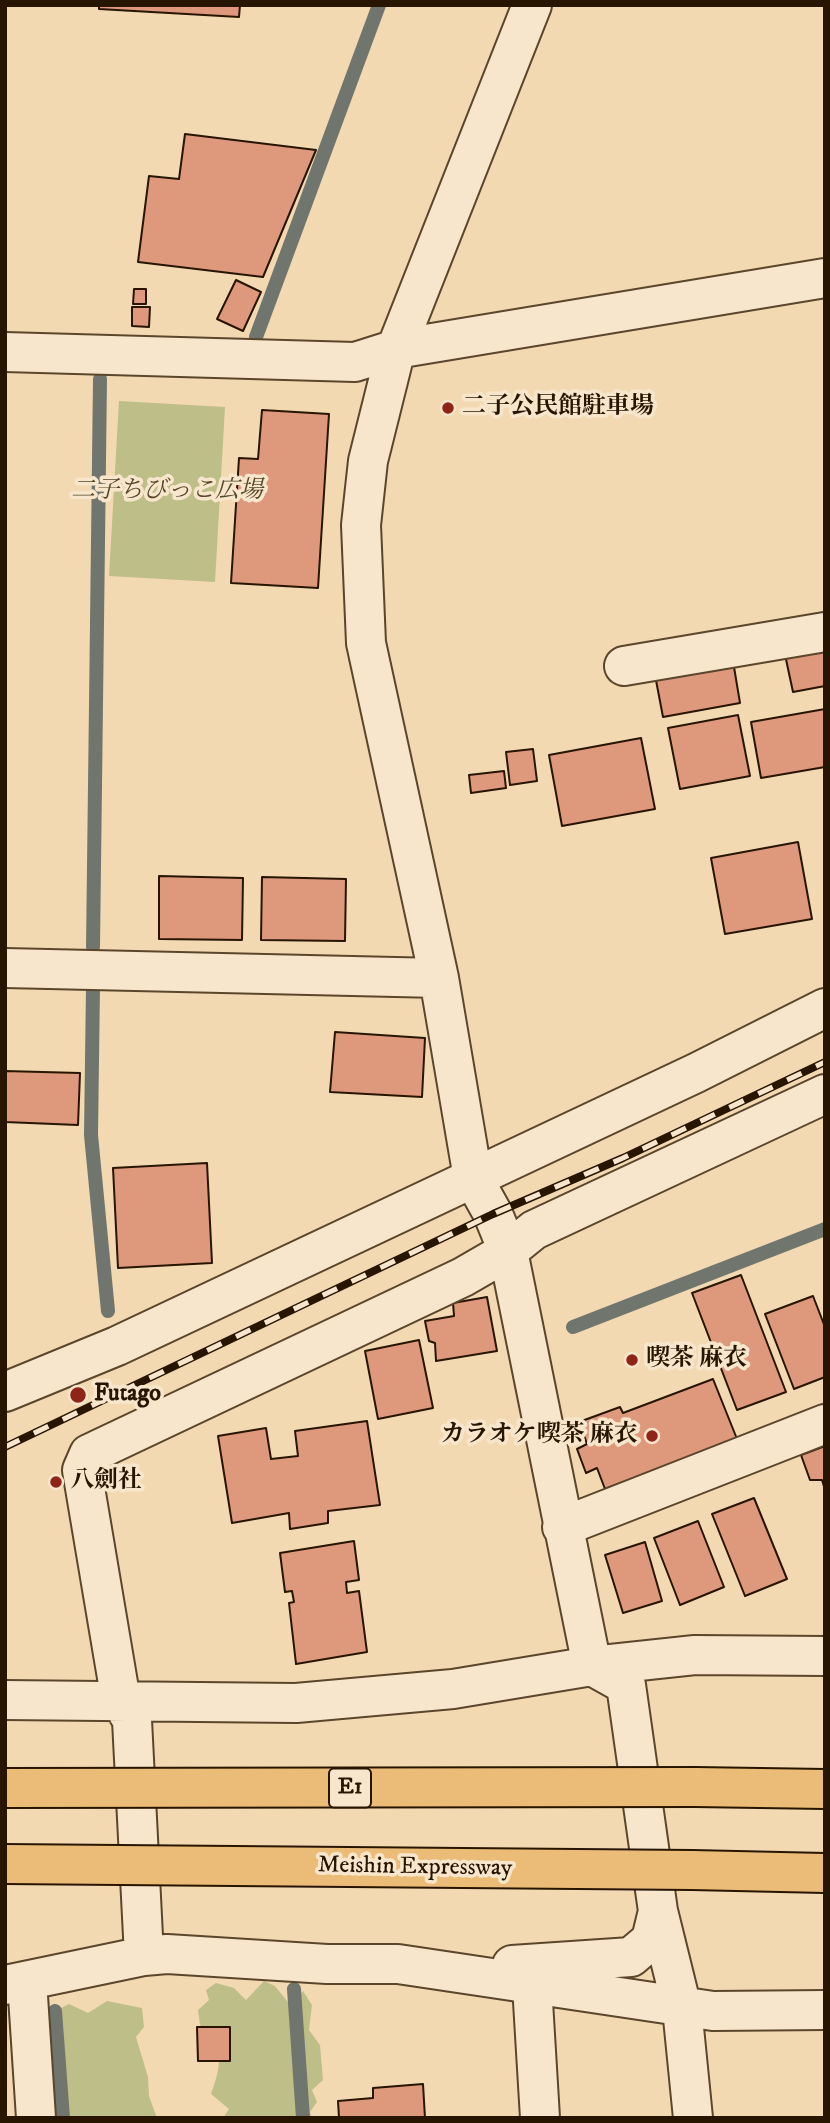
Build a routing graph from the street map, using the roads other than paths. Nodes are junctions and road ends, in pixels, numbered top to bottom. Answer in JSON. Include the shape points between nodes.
{"nodes":[{"id":1,"x":532,"y":5,"type":"edge"},
{"id":2,"x":825,"y":278,"type":"edge"},
{"id":3,"x":396,"y":349,"type":"junction"},
{"id":4,"x":5,"y":352,"type":"edge"},
{"id":5,"x":825,"y":632,"type":"edge"},
{"id":6,"x":624,"y":666,"type":"dead end"},
{"id":7,"x":5,"y":968,"type":"edge"},
{"id":8,"x":439,"y":978,"type":"junction"},
{"id":9,"x":825,"y":1008,"type":"edge"},
{"id":10,"x":825,"y":1094,"type":"edge"},
{"id":11,"x":473,"y":1178,"type":"junction"},
{"id":12,"x":508,"y":1251,"type":"junction"},
{"id":13,"x":5,"y":1392,"type":"edge"},
{"id":14,"x":825,"y":1424,"type":"edge"},
{"id":15,"x":562,"y":1527,"type":"junction"},
{"id":16,"x":825,"y":1656,"type":"edge"},
{"id":17,"x":592,"y":1666,"type":"junction"},
{"id":18,"x":5,"y":1700,"type":"edge"},
{"id":19,"x":121,"y":1702,"type":"junction"},
{"id":20,"x":5,"y":1788,"type":"edge"},
{"id":21,"x":825,"y":1789,"type":"edge"},
{"id":22,"x":5,"y":1864,"type":"edge"},
{"id":23,"x":825,"y":1873,"type":"edge"},
{"id":24,"x":658,"y":1911,"type":"junction"},
{"id":25,"x":144,"y":1956,"type":"junction"},
{"id":26,"x":433,"y":1969,"type":"junction"},
{"id":27,"x":16,"y":1983,"type":"edge"},
{"id":28,"x":532,"y":1985,"type":"junction"},
{"id":29,"x":682,"y":2008,"type":"junction"},
{"id":30,"x":825,"y":2010,"type":"edge"},
{"id":31,"x":36,"y":2118,"type":"edge"},
{"id":32,"x":540,"y":2118,"type":"edge"},
{"id":33,"x":693,"y":2118,"type":"edge"}],
"edges":[{"from":1,"to":3,"type":"street"},
{"from":2,"to":3,"type":"street"},
{"from":3,"to":4,"type":"street","via":[[355,362]]},
{"from":3,"to":8,"type":"street","via":[[368,461],[360,525],[366,643]]},
{"from":5,"to":6,"type":"street"},
{"from":7,"to":8,"type":"street"},
{"from":8,"to":11,"type":"street"},
{"from":9,"to":11,"type":"street"},
{"from":10,"to":12,"type":"street","via":[[534,1230]]},
{"from":11,"to":12,"type":"street"},
{"from":11,"to":13,"type":"street","via":[[117,1346]]},
{"from":12,"to":15,"type":"street"},
{"from":12,"to":19,"type":"street","via":[[463,1277],[89,1454],[82,1470]]},
{"from":14,"to":15,"type":"street"},
{"from":15,"to":17,"type":"street"},
{"from":16,"to":17,"type":"street","via":[[695,1655]]},
{"from":17,"to":19,"type":"street","via":[[453,1689],[296,1703]]},
{"from":17,"to":24,"type":"street","via":[[626,1685]]},
{"from":18,"to":19,"type":"street"},
{"from":19,"to":25,"type":"street","via":[[132,1720]]},
{"from":20,"to":21,"type":"highway","number":"E1","bridge":true},
{"from":22,"to":23,"type":"highway","name":"Meishin Expressway","bridge":true},
{"from":24,"to":26,"type":"street","via":[[651,1940],[631,1957]]},
{"from":24,"to":29,"type":"street"},
{"from":25,"to":26,"type":"street"},
{"from":25,"to":27,"type":"street"},
{"from":26,"to":28,"type":"street"},
{"from":27,"to":31,"type":"street"},
{"from":28,"to":29,"type":"street"},
{"from":28,"to":32,"type":"street"},
{"from":29,"to":30,"type":"street"},
{"from":29,"to":33,"type":"street"}]}
